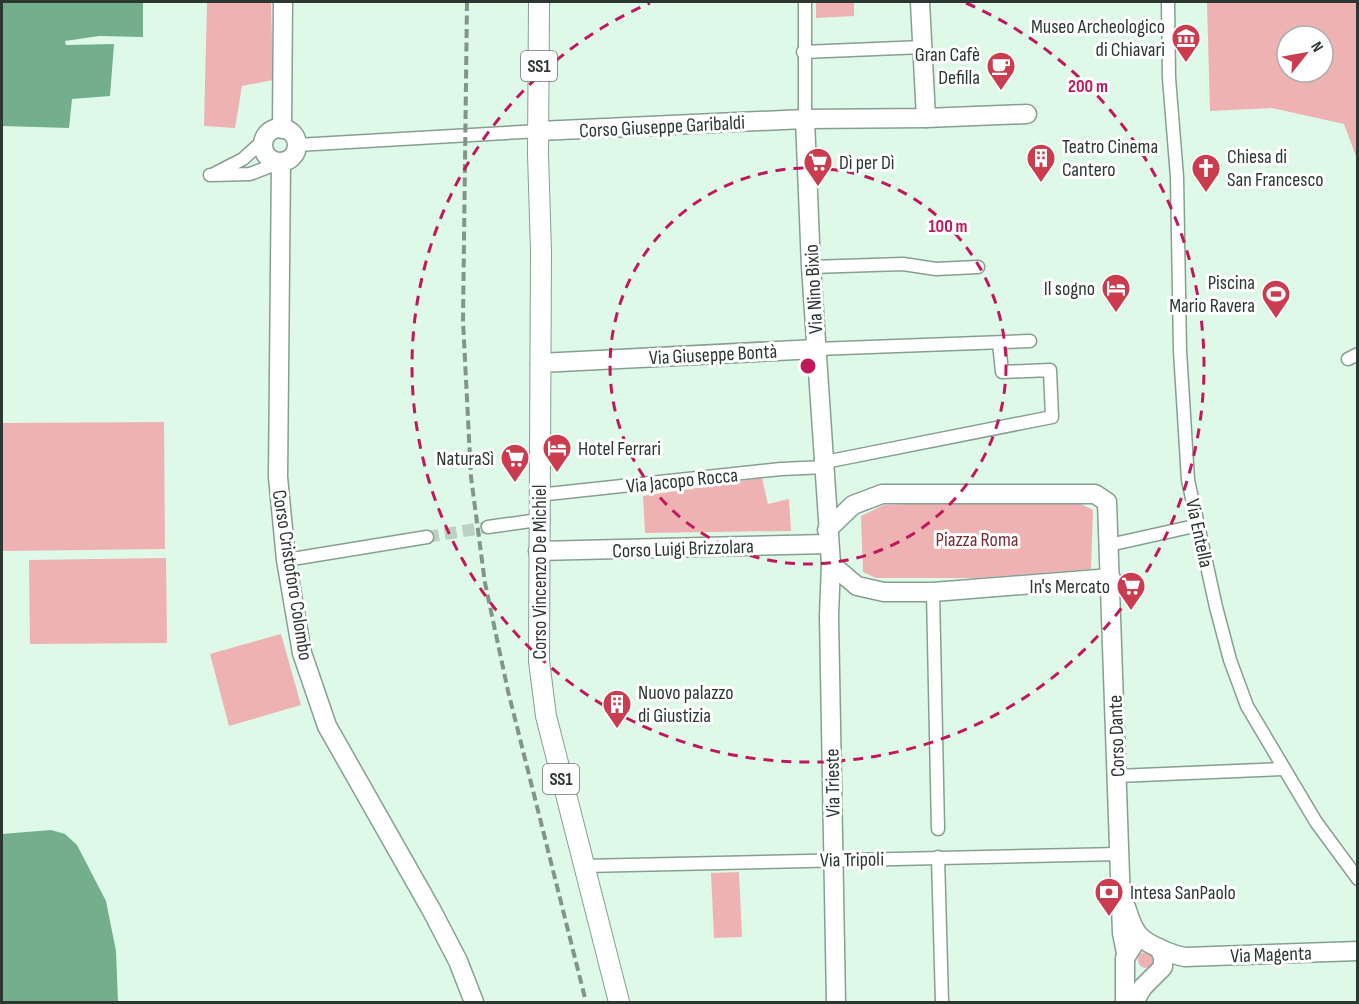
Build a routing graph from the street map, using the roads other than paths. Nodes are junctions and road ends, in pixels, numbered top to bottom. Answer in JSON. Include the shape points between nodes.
{"nodes":[{"id":1,"x":283,"y":2,"type":"edge"},
{"id":2,"x":539,"y":2,"type":"edge"},
{"id":3,"x":805,"y":2,"type":"edge"},
{"id":4,"x":920,"y":2,"type":"edge"},
{"id":5,"x":1168,"y":2,"type":"edge"},
{"id":6,"x":923,"y":48,"type":"junction"},
{"id":7,"x":804,"y":52,"type":"junction"},
{"id":8,"x":1027,"y":114,"type":"dead end"},
{"id":9,"x":926,"y":118,"type":"junction"},
{"id":10,"x":805,"y":119,"type":"junction"},
{"id":11,"x":282,"y":129,"type":"junction"},
{"id":12,"x":539,"y":131,"type":"junction"},
{"id":13,"x":264,"y":140,"type":"junction"},
{"id":14,"x":297,"y":145,"type":"junction"},
{"id":15,"x":281,"y":162,"type":"junction"},
{"id":16,"x":811,"y":267,"type":"junction"},
{"id":17,"x":978,"y":267,"type":"dead end"},
{"id":18,"x":1030,"y":341,"type":"dead end"},
{"id":19,"x":999,"y":343,"type":"junction"},
{"id":20,"x":816,"y":349,"type":"junction"},
{"id":21,"x":540,"y":363,"type":"junction"},
{"id":22,"x":825,"y":464,"type":"junction"},
{"id":23,"x":538,"y":495,"type":"junction"},
{"id":24,"x":538,"y":520,"type":"junction"},
{"id":25,"x":1198,"y":525,"type":"junction"},
{"id":26,"x":488,"y":527,"type":"tunnel mouth"},
{"id":27,"x":428,"y":537,"type":"tunnel mouth"},
{"id":28,"x":827,"y":537,"type":"junction"},
{"id":29,"x":1109,"y":545,"type":"junction"},
{"id":30,"x":538,"y":551,"type":"junction"},
{"id":31,"x":286,"y":560,"type":"junction"},
{"id":32,"x":831,"y":564,"type":"junction"},
{"id":33,"x":1111,"y":578,"type":"junction"},
{"id":34,"x":933,"y":592,"type":"junction"},
{"id":35,"x":1283,"y":769,"type":"junction"},
{"id":36,"x":1117,"y":776,"type":"junction"},
{"id":37,"x":938,"y":829,"type":"dead end"},
{"id":38,"x":1119,"y":854,"type":"junction"},
{"id":39,"x":938,"y":857,"type":"junction"},
{"id":40,"x":834,"y":860,"type":"junction"},
{"id":41,"x":584,"y":866,"type":"junction"},
{"id":42,"x":1358,"y":879,"type":"edge"},
{"id":43,"x":1121,"y":895,"type":"junction"},
{"id":44,"x":1152,"y":944,"type":"junction"},
{"id":45,"x":1358,"y":951,"type":"edge"},
{"id":46,"x":1185,"y":957,"type":"junction"},
{"id":47,"x":1126,"y":958,"type":"junction"},
{"id":48,"x":1157,"y":972,"type":"junction"},
{"id":49,"x":474,"y":1002,"type":"edge"},
{"id":50,"x":619,"y":1002,"type":"edge"},
{"id":51,"x":836,"y":1002,"type":"edge"},
{"id":52,"x":942,"y":1002,"type":"edge"},
{"id":53,"x":1125,"y":1002,"type":"edge"},
{"id":54,"x":1134,"y":1002,"type":"edge"}],
"edges":[{"from":1,"to":11,"type":"street"},
{"from":2,"to":12,"type":"main road","number":"SS1"},
{"from":3,"to":7,"type":"street"},
{"from":4,"to":6,"type":"street"},
{"from":5,"to":25,"type":"street","name":"Via Entella","via":[[1184,428],[1188,480]]},
{"from":6,"to":7,"type":"street"},
{"from":6,"to":9,"type":"street"},
{"from":7,"to":10,"type":"street"},
{"from":8,"to":9,"type":"street","name":"Corso Giuseppe Garibaldi"},
{"from":9,"to":10,"type":"street","name":"Corso Giuseppe Garibaldi"},
{"from":10,"to":12,"type":"street","name":"Corso Giuseppe Garibaldi"},
{"from":10,"to":16,"type":"street","name":"Via Nino Bixio"},
{"from":11,"to":13,"type":"street","via":[[272,131]]},
{"from":11,"to":14,"type":"street","via":[[291,132]]},
{"from":12,"to":14,"type":"street","name":"Corso Giuseppe Garibaldi"},
{"from":12,"to":21,"type":"main road","name":"Corso Vincenzo De Michiel","number":"SS1"},
{"from":13,"to":15,"type":"street","via":[[267,155]]},
{"from":13,"to":15,"type":"street","via":[[243,159],[210,175],[250,174]]},
{"from":14,"to":15,"type":"street","via":[[290,159]]},
{"from":15,"to":31,"type":"street","name":"Corso Cristoforo Colombo","via":[[277,426]]},
{"from":16,"to":17,"type":"street"},
{"from":16,"to":20,"type":"street","name":"Via Nino Bixio"},
{"from":18,"to":19,"type":"street","name":"Via Giuseppe Bontà"},
{"from":19,"to":20,"type":"street","name":"Via Giuseppe Bontà"},
{"from":19,"to":22,"type":"street","name":"Via Jacopo Rocca","via":[[1002,372],[1050,370],[1052,417]]},
{"from":20,"to":21,"type":"street","name":"Via Giuseppe Bontà"},
{"from":20,"to":22,"type":"street","name":"Via Nino Bixio"},
{"from":21,"to":23,"type":"main road","name":"Corso Vincenzo De Michiel","number":"SS1"},
{"from":22,"to":23,"type":"street","name":"Via Jacopo Rocca"},
{"from":22,"to":28,"type":"street","name":"Via Nino Bixio"},
{"from":23,"to":24,"type":"main road","name":"Corso Vincenzo De Michiel","number":"SS1"},
{"from":24,"to":26,"type":"street"},
{"from":24,"to":30,"type":"main road","name":"Corso Vincenzo De Michiel","number":"SS1"},
{"from":25,"to":29,"type":"street"},
{"from":25,"to":35,"type":"street","name":"Via Entella","via":[[1230,660],[1247,706]]},
{"from":27,"to":31,"type":"street"},
{"from":28,"to":29,"type":"street","via":[[853,505],[882,494],[1095,494],[1107,502]]},
{"from":28,"to":30,"type":"street","name":"Corso Luigi Brizzolara"},
{"from":28,"to":32,"type":"street"},
{"from":29,"to":33,"type":"street"},
{"from":30,"to":41,"type":"main road","name":"Corso Vincenzo De Michiel","number":"SS1","via":[[541,690]]},
{"from":31,"to":49,"type":"street","name":"Corso Cristoforo Colombo","via":[[302,653],[327,726],[432,911]]},
{"from":32,"to":34,"type":"street","via":[[857,586],[884,592]]},
{"from":32,"to":40,"type":"street","name":"Via Trieste"},
{"from":33,"to":34,"type":"street"},
{"from":33,"to":36,"type":"street","name":"Corso Dante"},
{"from":34,"to":37,"type":"street"},
{"from":35,"to":36,"type":"street"},
{"from":35,"to":42,"type":"street","name":"Via Entella"},
{"from":36,"to":38,"type":"street","name":"Corso Dante"},
{"from":38,"to":39,"type":"street","name":"Via Tripoli"},
{"from":38,"to":43,"type":"street","name":"Corso Dante"},
{"from":39,"to":40,"type":"street","name":"Via Tripoli"},
{"from":39,"to":52,"type":"street"},
{"from":40,"to":41,"type":"street","name":"Via Tripoli"},
{"from":40,"to":51,"type":"street","name":"Via Trieste"},
{"from":41,"to":50,"type":"main road","name":"Corso Vincenzo De Michiel","number":"SS1"},
{"from":43,"to":44,"type":"street","name":"Corso Dante","via":[[1137,934]]},
{"from":43,"to":47,"type":"street","name":"Corso Dante"},
{"from":44,"to":46,"type":"street","name":"Via Magenta","via":[[1169,954]]},
{"from":44,"to":47,"type":"street","via":[[1134,944]]},
{"from":44,"to":48,"type":"street","via":[[1163,957]]},
{"from":45,"to":46,"type":"street","name":"Via Magenta"},
{"from":46,"to":48,"type":"street","name":"Via Magenta"},
{"from":47,"to":48,"type":"street","via":[[1135,978]]},
{"from":47,"to":53,"type":"street","name":"Corso Dante"},
{"from":48,"to":54,"type":"street"}]}
